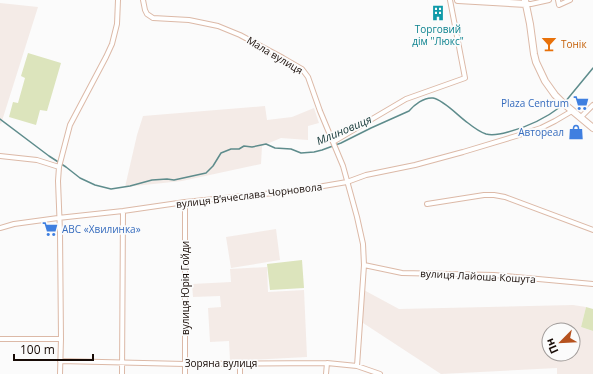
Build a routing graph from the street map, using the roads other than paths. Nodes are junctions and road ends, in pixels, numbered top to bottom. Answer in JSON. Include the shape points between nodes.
{"nodes":[{"id":1,"x":118,"y":0,"type":"edge"},
{"id":2,"x":143,"y":0,"type":"edge"},
{"id":3,"x":450,"y":0,"type":"edge"},
{"id":4,"x":458,"y":0,"type":"edge"},
{"id":5,"x":549,"y":0,"type":"edge"},
{"id":6,"x":558,"y":0,"type":"edge"},
{"id":7,"x":570,"y":0,"type":"edge"},
{"id":8,"x":525,"y":2,"type":"edge"},
{"id":9,"x":593,"y":105,"type":"edge"},
{"id":10,"x":572,"y":111,"type":"junction"},
{"id":11,"x":581,"y":118,"type":"junction"},
{"id":12,"x":593,"y":128,"type":"edge"},
{"id":13,"x":333,"y":142,"type":"junction"},
{"id":14,"x":0,"y":156,"type":"edge"},
{"id":15,"x":59,"y":167,"type":"junction"},
{"id":16,"x":347,"y":182,"type":"junction"},
{"id":17,"x":185,"y":202,"type":"junction"},
{"id":18,"x":427,"y":204,"type":"dead end"},
{"id":19,"x":123,"y":211,"type":"junction"},
{"id":20,"x":58,"y":218,"type":"junction"},
{"id":21,"x":0,"y":228,"type":"edge"},
{"id":22,"x":593,"y":230,"type":"edge"},
{"id":23,"x":364,"y":265,"type":"junction"},
{"id":24,"x":593,"y":284,"type":"edge"},
{"id":25,"x":0,"y":339,"type":"edge"},
{"id":26,"x":61,"y":339,"type":"junction"},
{"id":27,"x":60,"y":361,"type":"junction"},
{"id":28,"x":122,"y":363,"type":"junction"},
{"id":29,"x":240,"y":363,"type":"junction"},
{"id":30,"x":327,"y":363,"type":"junction"},
{"id":31,"x":185,"y":364,"type":"junction"},
{"id":32,"x":357,"y":366,"type":"junction"},
{"id":33,"x":60,"y":374,"type":"edge"},
{"id":34,"x":122,"y":374,"type":"edge"},
{"id":35,"x":185,"y":374,"type":"edge"},
{"id":36,"x":240,"y":374,"type":"edge"},
{"id":37,"x":326,"y":374,"type":"edge"},
{"id":38,"x":380,"y":374,"type":"edge"}],
"edges":[{"from":1,"to":15,"type":"street","via":[[117,24],[112,44],[70,125]]},
{"from":2,"to":13,"type":"street","name":"Мала вулиця","via":[[147,14],[153,18],[189,20],[218,26],[240,35],[302,70],[308,77]]},
{"from":3,"to":13,"type":"street","via":[[464,78],[406,99]]},
{"from":4,"to":8,"type":"main road"},
{"from":5,"to":8,"type":"street","via":[[538,3]]},
{"from":6,"to":7,"type":"street","via":[[559,5]]},
{"from":8,"to":10,"type":"main road","via":[[536,62],[552,90]]},
{"from":9,"to":11,"type":"street"},
{"from":10,"to":11,"type":"main road"},
{"from":10,"to":16,"type":"street","name":"вулиця Вʼячеслава Чорновола","via":[[540,128],[516,136],[415,166],[366,175]]},
{"from":11,"to":12,"type":"main road"},
{"from":13,"to":16,"type":"street","name":"Мала вулиця"},
{"from":14,"to":15,"type":"street","via":[[37,160]]},
{"from":15,"to":20,"type":"street"},
{"from":16,"to":17,"type":"street","name":"вулиця Вʼячеслава Чорновола","via":[[294,191]]},
{"from":16,"to":23,"type":"street","name":"Мала вулиця","via":[[363,244]]},
{"from":17,"to":19,"type":"street","name":"вулиця Вʼячеслава Чорновола"},
{"from":17,"to":31,"type":"street","name":"вулиця Юрія Гойди"},
{"from":18,"to":22,"type":"street","via":[[494,195]]},
{"from":19,"to":20,"type":"street","name":"вулиця Вʼячеслава Чорновола"},
{"from":19,"to":28,"type":"street"},
{"from":20,"to":21,"type":"street","name":"вулиця Вʼячеслава Чорновола"},
{"from":20,"to":26,"type":"street"},
{"from":23,"to":24,"type":"street","name":"вулиця Лайоша Кошута","via":[[402,273],[494,276]]},
{"from":23,"to":32,"type":"street","name":"Мала вулиця"},
{"from":25,"to":26,"type":"street"},
{"from":26,"to":27,"type":"street"},
{"from":27,"to":28,"type":"street","name":"Зоряна вулиця"},
{"from":27,"to":33,"type":"street"},
{"from":28,"to":31,"type":"street","name":"Зоряна вулиця"},
{"from":28,"to":34,"type":"street"},
{"from":29,"to":30,"type":"street","name":"Зоряна вулиця"},
{"from":29,"to":31,"type":"street","name":"Зоряна вулиця"},
{"from":29,"to":36,"type":"street"},
{"from":30,"to":32,"type":"street","name":"Зоряна вулиця"},
{"from":30,"to":37,"type":"street"},
{"from":31,"to":35,"type":"street","name":"вулиця Юрія Гойди"},
{"from":32,"to":38,"type":"street","name":"Зоряна вулиця"}]}
